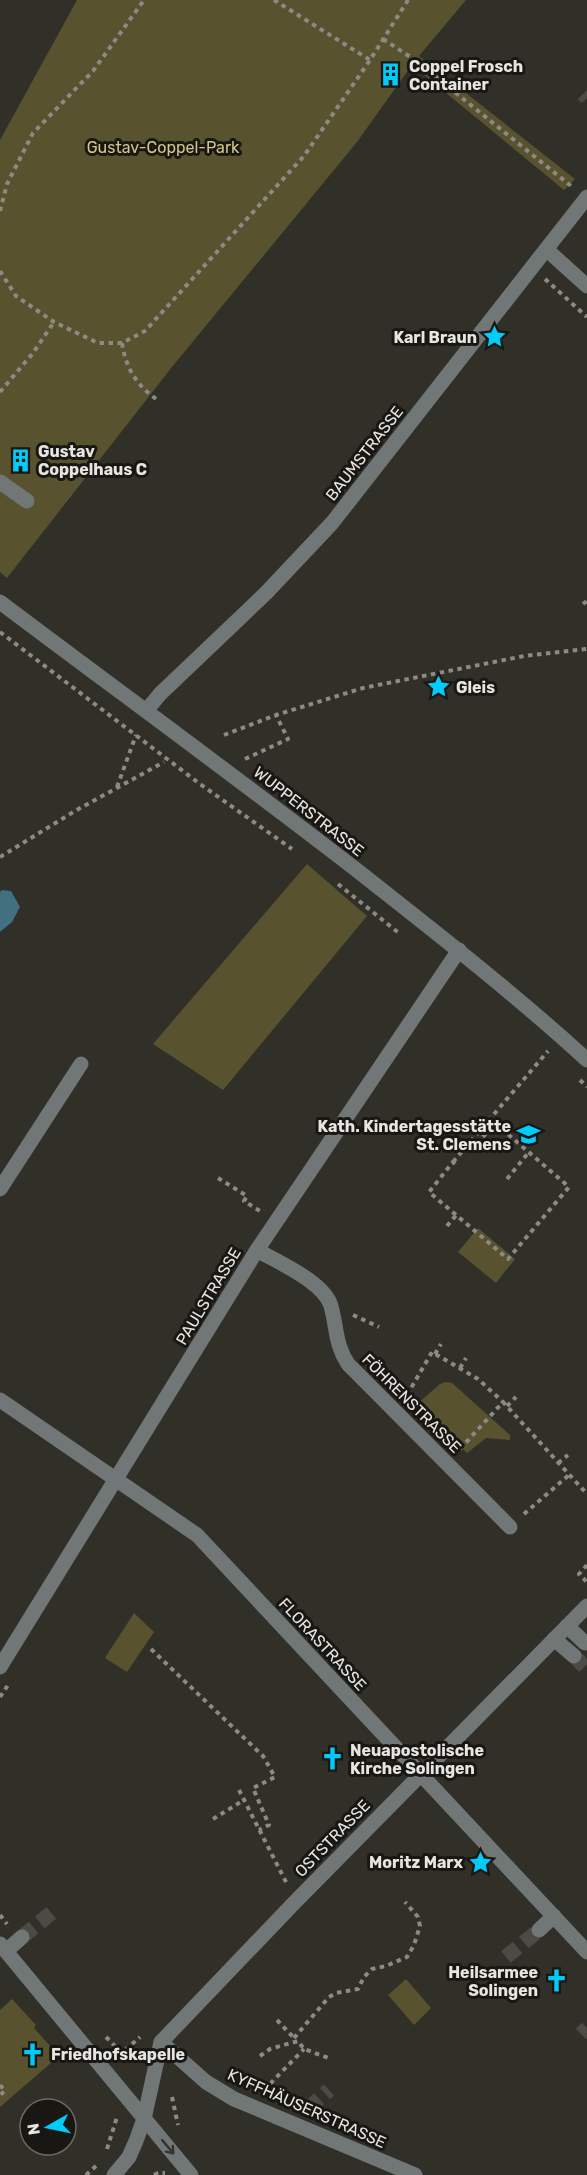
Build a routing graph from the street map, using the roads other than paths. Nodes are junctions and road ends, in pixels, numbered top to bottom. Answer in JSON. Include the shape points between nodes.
{"nodes":[{"id":1,"x":586,"y":198,"type":"edge"},
{"id":2,"x":547,"y":250,"type":"junction"},
{"id":3,"x":587,"y":286,"type":"edge"},
{"id":4,"x":0,"y":482,"type":"edge"},
{"id":5,"x":27,"y":501,"type":"dead end"},
{"id":6,"x":0,"y":602,"type":"edge"},
{"id":7,"x":146,"y":711,"type":"junction"},
{"id":8,"x":459,"y":950,"type":"junction"},
{"id":9,"x":587,"y":1060,"type":"edge"},
{"id":10,"x":81,"y":1064,"type":"dead end"},
{"id":11,"x":0,"y":1189,"type":"edge"},
{"id":12,"x":257,"y":1250,"type":"junction"},
{"id":13,"x":0,"y":1400,"type":"edge"},
{"id":14,"x":117,"y":1479,"type":"junction"},
{"id":15,"x":510,"y":1527,"type":"road end"},
{"id":16,"x":587,"y":1606,"type":"edge"},
{"id":17,"x":567,"y":1626,"type":"junction"},
{"id":18,"x":554,"y":1638,"type":"junction"},
{"id":19,"x":585,"y":1643,"type":"tunnel mouth"},
{"id":20,"x":574,"y":1656,"type":"tunnel mouth"},
{"id":21,"x":0,"y":1668,"type":"edge"},
{"id":22,"x":421,"y":1774,"type":"junction"},
{"id":23,"x":554,"y":1916,"type":"junction"},
{"id":24,"x":539,"y":1930,"type":"tunnel mouth"},
{"id":25,"x":21,"y":1938,"type":"tunnel mouth"},
{"id":26,"x":3,"y":1947,"type":"edge"},
{"id":27,"x":587,"y":1952,"type":"edge"},
{"id":28,"x":161,"y":2043,"type":"junction"},
{"id":29,"x":144,"y":2119,"type":"junction"},
{"id":30,"x":114,"y":2175,"type":"edge"},
{"id":31,"x":191,"y":2175,"type":"edge"},
{"id":32,"x":415,"y":2175,"type":"edge"}],
"edges":[{"from":1,"to":2,"type":"street","name":"BAUMSTRASSE"},
{"from":2,"to":3,"type":"street"},
{"from":2,"to":7,"type":"street","name":"BAUMSTRASSE","via":[[332,523]]},
{"from":4,"to":5,"type":"street"},
{"from":6,"to":7,"type":"street","name":"WUPPERSTRASSE"},
{"from":7,"to":8,"type":"street","name":"WUPPERSTRASSE"},
{"from":8,"to":9,"type":"street","name":"WUPPERSTRASSE"},
{"from":8,"to":12,"type":"street","name":"PAULSTRASSE"},
{"from":10,"to":11,"type":"street"},
{"from":12,"to":14,"type":"street","name":"PAULSTRASSE"},
{"from":12,"to":15,"type":"street","name":"FÖHRENSTRASSE","via":[[326,1294],[339,1350],[348,1364]]},
{"from":13,"to":14,"type":"street","name":"FLORASTRASSE"},
{"from":14,"to":21,"type":"street","name":"PAULSTRASSE"},
{"from":14,"to":22,"type":"street","name":"FLORASTRASSE","via":[[197,1535]]},
{"from":16,"to":17,"type":"street","name":"OSTSTRASSE"},
{"from":17,"to":18,"type":"street","name":"OSTSTRASSE"},
{"from":17,"to":19,"type":"street"},
{"from":18,"to":20,"type":"street"},
{"from":18,"to":22,"type":"street","name":"OSTSTRASSE"},
{"from":22,"to":23,"type":"street","name":"FLORASTRASSE"},
{"from":22,"to":28,"type":"street","name":"OSTSTRASSE","via":[[289,1894]]},
{"from":23,"to":24,"type":"street"},
{"from":23,"to":27,"type":"street","name":"FLORASTRASSE"},
{"from":25,"to":26,"type":"street"},
{"from":26,"to":29,"type":"street"},
{"from":28,"to":29,"type":"street"},
{"from":28,"to":32,"type":"street","name":"KYFFHÄUSERSTRASSE","via":[[206,2082],[234,2099]]},
{"from":29,"to":30,"type":"street","via":[[129,2157]]},
{"from":29,"to":31,"type":"street","one_way":true}]}
